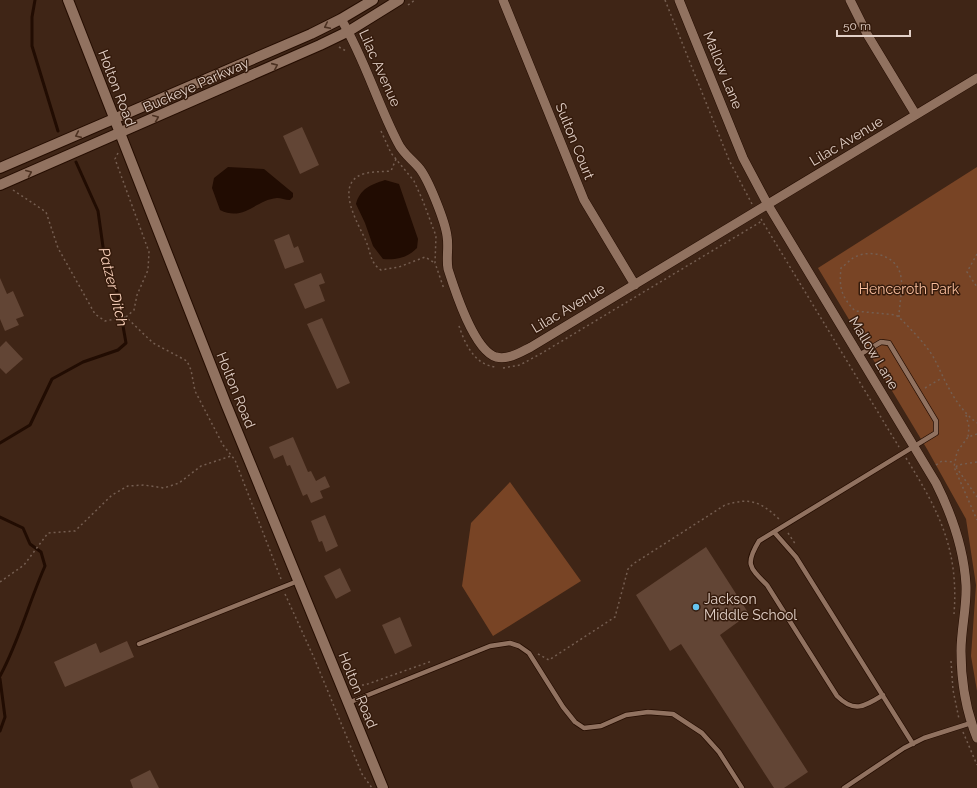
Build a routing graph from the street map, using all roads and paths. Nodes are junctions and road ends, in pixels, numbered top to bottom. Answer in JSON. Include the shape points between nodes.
{"nodes":[{"id":1,"x":68,"y":0,"type":"edge"},
{"id":2,"x":373,"y":0,"type":"edge"},
{"id":3,"x":399,"y":0,"type":"edge"},
{"id":4,"x":503,"y":0,"type":"edge"},
{"id":5,"x":665,"y":0,"type":"edge"},
{"id":6,"x":679,"y":0,"type":"edge"},
{"id":7,"x":850,"y":0,"type":"edge"},
{"id":8,"x":341,"y":19,"type":"junction"},
{"id":9,"x":348,"y":32,"type":"junction"},
{"id":10,"x":337,"y":47,"type":"dead end"},
{"id":11,"x":349,"y":56,"type":"dead end"},
{"id":12,"x":977,"y":78,"type":"edge"},
{"id":13,"x":916,"y":115,"type":"junction"},
{"id":14,"x":114,"y":119,"type":"junction"},
{"id":15,"x":380,"y":128,"type":"dead end"},
{"id":16,"x":121,"y":137,"type":"junction"},
{"id":17,"x":396,"y":159,"type":"junction"},
{"id":18,"x":0,"y":168,"type":"edge"},
{"id":19,"x":0,"y":185,"type":"edge"},
{"id":20,"x":11,"y":189,"type":"dead end"},
{"id":21,"x":768,"y":205,"type":"junction"},
{"id":22,"x":757,"y":212,"type":"junction"},
{"id":23,"x":762,"y":221,"type":"junction"},
{"id":24,"x":977,"y":254,"type":"edge"},
{"id":25,"x":435,"y":263,"type":"junction"},
{"id":26,"x":635,"y":285,"type":"junction"},
{"id":27,"x":977,"y":287,"type":"edge"},
{"id":28,"x":446,"y":294,"type":"dead end"},
{"id":29,"x":125,"y":317,"type":"junction"},
{"id":30,"x":899,"y":317,"type":"junction"},
{"id":31,"x":458,"y":326,"type":"dead end"},
{"id":32,"x":859,"y":355,"type":"junction"},
{"id":33,"x":942,"y":378,"type":"junction"},
{"id":34,"x":918,"y":392,"type":"junction"},
{"id":35,"x":966,"y":415,"type":"junction"},
{"id":36,"x":977,"y":423,"type":"edge"},
{"id":37,"x":977,"y":434,"type":"edge"},
{"id":38,"x":968,"y":437,"type":"junction"},
{"id":39,"x":914,"y":447,"type":"junction"},
{"id":40,"x":903,"y":453,"type":"junction"},
{"id":41,"x":231,"y":456,"type":"junction"},
{"id":42,"x":977,"y":462,"type":"edge"},
{"id":43,"x":955,"y":467,"type":"junction"},
{"id":44,"x":977,"y":496,"type":"edge"},
{"id":45,"x":977,"y":520,"type":"edge"},
{"id":46,"x":784,"y":526,"type":"junction"},
{"id":47,"x":774,"y":532,"type":"junction"},
{"id":48,"x":798,"y":548,"type":"dead end"},
{"id":49,"x":298,"y":581,"type":"junction"},
{"id":50,"x":0,"y":582,"type":"edge"},
{"id":51,"x":283,"y":587,"type":"junction"},
{"id":52,"x":954,"y":619,"type":"dead end"},
{"id":53,"x":139,"y":644,"type":"dead end"},
{"id":54,"x":535,"y":653,"type":"dead end"},
{"id":55,"x":951,"y":658,"type":"dead end"},
{"id":56,"x":434,"y":660,"type":"dead end"},
{"id":57,"x":347,"y":683,"type":"dead end"},
{"id":58,"x":883,"y":696,"type":"junction"},
{"id":59,"x":348,"y":703,"type":"junction"},
{"id":60,"x":971,"y":723,"type":"junction"},
{"id":61,"x":961,"y":726,"type":"junction"},
{"id":62,"x":977,"y":738,"type":"edge"},
{"id":63,"x":913,"y":744,"type":"junction"},
{"id":64,"x":977,"y":765,"type":"edge"},
{"id":65,"x":372,"y":788,"type":"edge"},
{"id":66,"x":383,"y":788,"type":"edge"},
{"id":67,"x":742,"y":788,"type":"edge"},
{"id":68,"x":844,"y":788,"type":"edge"}],
"edges":[{"from":1,"to":14,"type":"street","name":"Holton Road"},
{"from":2,"to":8,"type":"street","name":"Buckeye Parkway"},
{"from":3,"to":9,"type":"street","name":"Buckeye Parkway"},
{"from":4,"to":26,"type":"street","name":"Sulton Court","via":[[584,200]]},
{"from":5,"to":22,"type":"path","via":[[729,160]]},
{"from":6,"to":21,"type":"street","name":"Mallow Lane","via":[[742,158]]},
{"from":7,"to":13,"type":"street","via":[[867,34]]},
{"from":8,"to":9,"type":"street","name":"Lilac Avenue"},
{"from":8,"to":14,"type":"street","name":"Buckeye Parkway","one_way":true},
{"from":16,"to":9,"type":"street","name":"Buckeye Parkway","one_way":true},
{"from":9,"to":26,"type":"street","name":"Lilac Avenue","via":[[371,78],[398,144],[420,169],[428,185],[448,237],[446,259],[451,278],[475,338],[488,353],[497,357],[513,356]]},
{"from":10,"to":11,"type":"path","via":[[346,50]]},
{"from":12,"to":13,"type":"street","name":"Lilac Avenue"},
{"from":13,"to":21,"type":"street","name":"Lilac Avenue"},
{"from":14,"to":16,"type":"street","name":"Holton Road"},
{"from":14,"to":18,"type":"street","name":"Buckeye Parkway","one_way":true},
{"from":15,"to":17,"type":"path"},
{"from":19,"to":16,"type":"street","name":"Buckeye Parkway","one_way":true},
{"from":16,"to":29,"type":"path","via":[[115,159],[149,252],[148,270],[136,295],[134,310]]},
{"from":16,"to":49,"type":"street","name":"Holton Road"},
{"from":17,"to":25,"type":"path","via":[[414,181],[423,201],[436,236]]},
{"from":17,"to":25,"type":"path","via":[[391,171],[375,172],[355,179],[350,187],[349,198],[355,221],[375,266],[381,270],[399,267],[425,257]]},
{"from":20,"to":29,"type":"path","via":[[46,212],[58,248],[95,314],[105,320]]},
{"from":21,"to":22,"type":"street","name":"Lilac Avenue"},
{"from":21,"to":32,"type":"street","name":"Mallow Lane"},
{"from":22,"to":23,"type":"path"},
{"from":22,"to":26,"type":"street","name":"Lilac Avenue"},
{"from":23,"to":31,"type":"path","via":[[520,365],[507,368],[493,367],[476,358],[466,345]]},
{"from":23,"to":40,"type":"path"},
{"from":24,"to":27,"type":"path","via":[[967,272]]},
{"from":25,"to":28,"type":"path"},
{"from":29,"to":41,"type":"path","via":[[153,343],[187,361],[195,391]]},
{"from":30,"to":30,"type":"path","via":[[855,311],[844,299],[840,283],[841,268],[854,258],[872,252],[889,258],[899,270]]},
{"from":30,"to":33,"type":"path","via":[[926,348]]},
{"from":32,"to":34,"type":"lane","via":[[881,342],[889,343]]},
{"from":32,"to":39,"type":"street","name":"Mallow Lane"},
{"from":33,"to":34,"type":"path"},
{"from":33,"to":35,"type":"path"},
{"from":34,"to":39,"type":"lane","via":[[936,421],[936,433]]},
{"from":35,"to":36,"type":"path"},
{"from":35,"to":38,"type":"path"},
{"from":37,"to":38,"type":"path"},
{"from":38,"to":43,"type":"path","via":[[957,452]]},
{"from":39,"to":40,"type":"lane"},
{"from":39,"to":60,"type":"street","name":"Mallow Lane","via":[[947,504],[961,552],[966,585],[961,652],[963,681]]},
{"from":40,"to":46,"type":"lane"},
{"from":40,"to":52,"type":"path","via":[[935,506],[943,526],[954,572]]},
{"from":41,"to":50,"type":"path","via":[[201,466],[179,483],[164,488],[128,486],[112,494],[75,531],[48,533],[24,565]]},
{"from":41,"to":51,"type":"path","via":[[235,460]]},
{"from":42,"to":43,"type":"path"},
{"from":43,"to":44,"type":"path"},
{"from":43,"to":45,"type":"path"},
{"from":46,"to":47,"type":"lane"},
{"from":46,"to":48,"type":"path"},
{"from":46,"to":54,"type":"path","via":[[766,507],[753,502],[738,501],[725,505],[628,568],[615,617],[549,660]]},
{"from":47,"to":58,"type":"lane","via":[[796,557]]},
{"from":47,"to":58,"type":"lane","via":[[759,541],[750,555],[752,570],[766,585],[845,705],[858,708]]},
{"from":49,"to":51,"type":"lane"},
{"from":49,"to":59,"type":"street","name":"Holton Road"},
{"from":51,"to":53,"type":"lane"},
{"from":51,"to":65,"type":"path","via":[[362,774]]},
{"from":55,"to":61,"type":"path","via":[[953,690]]},
{"from":56,"to":57,"type":"path","via":[[365,685],[355,686]]},
{"from":58,"to":63,"type":"lane"},
{"from":59,"to":66,"type":"street","name":"Holton Road"},
{"from":59,"to":67,"type":"lane","via":[[490,646],[510,643],[529,653],[562,707],[584,728],[601,726],[626,715],[648,712],[673,714],[702,733],[719,752]]},
{"from":60,"to":61,"type":"lane"},
{"from":60,"to":62,"type":"street","name":"Mallow Lane"},
{"from":61,"to":63,"type":"lane"},
{"from":61,"to":64,"type":"path"},
{"from":63,"to":68,"type":"lane"}]}
